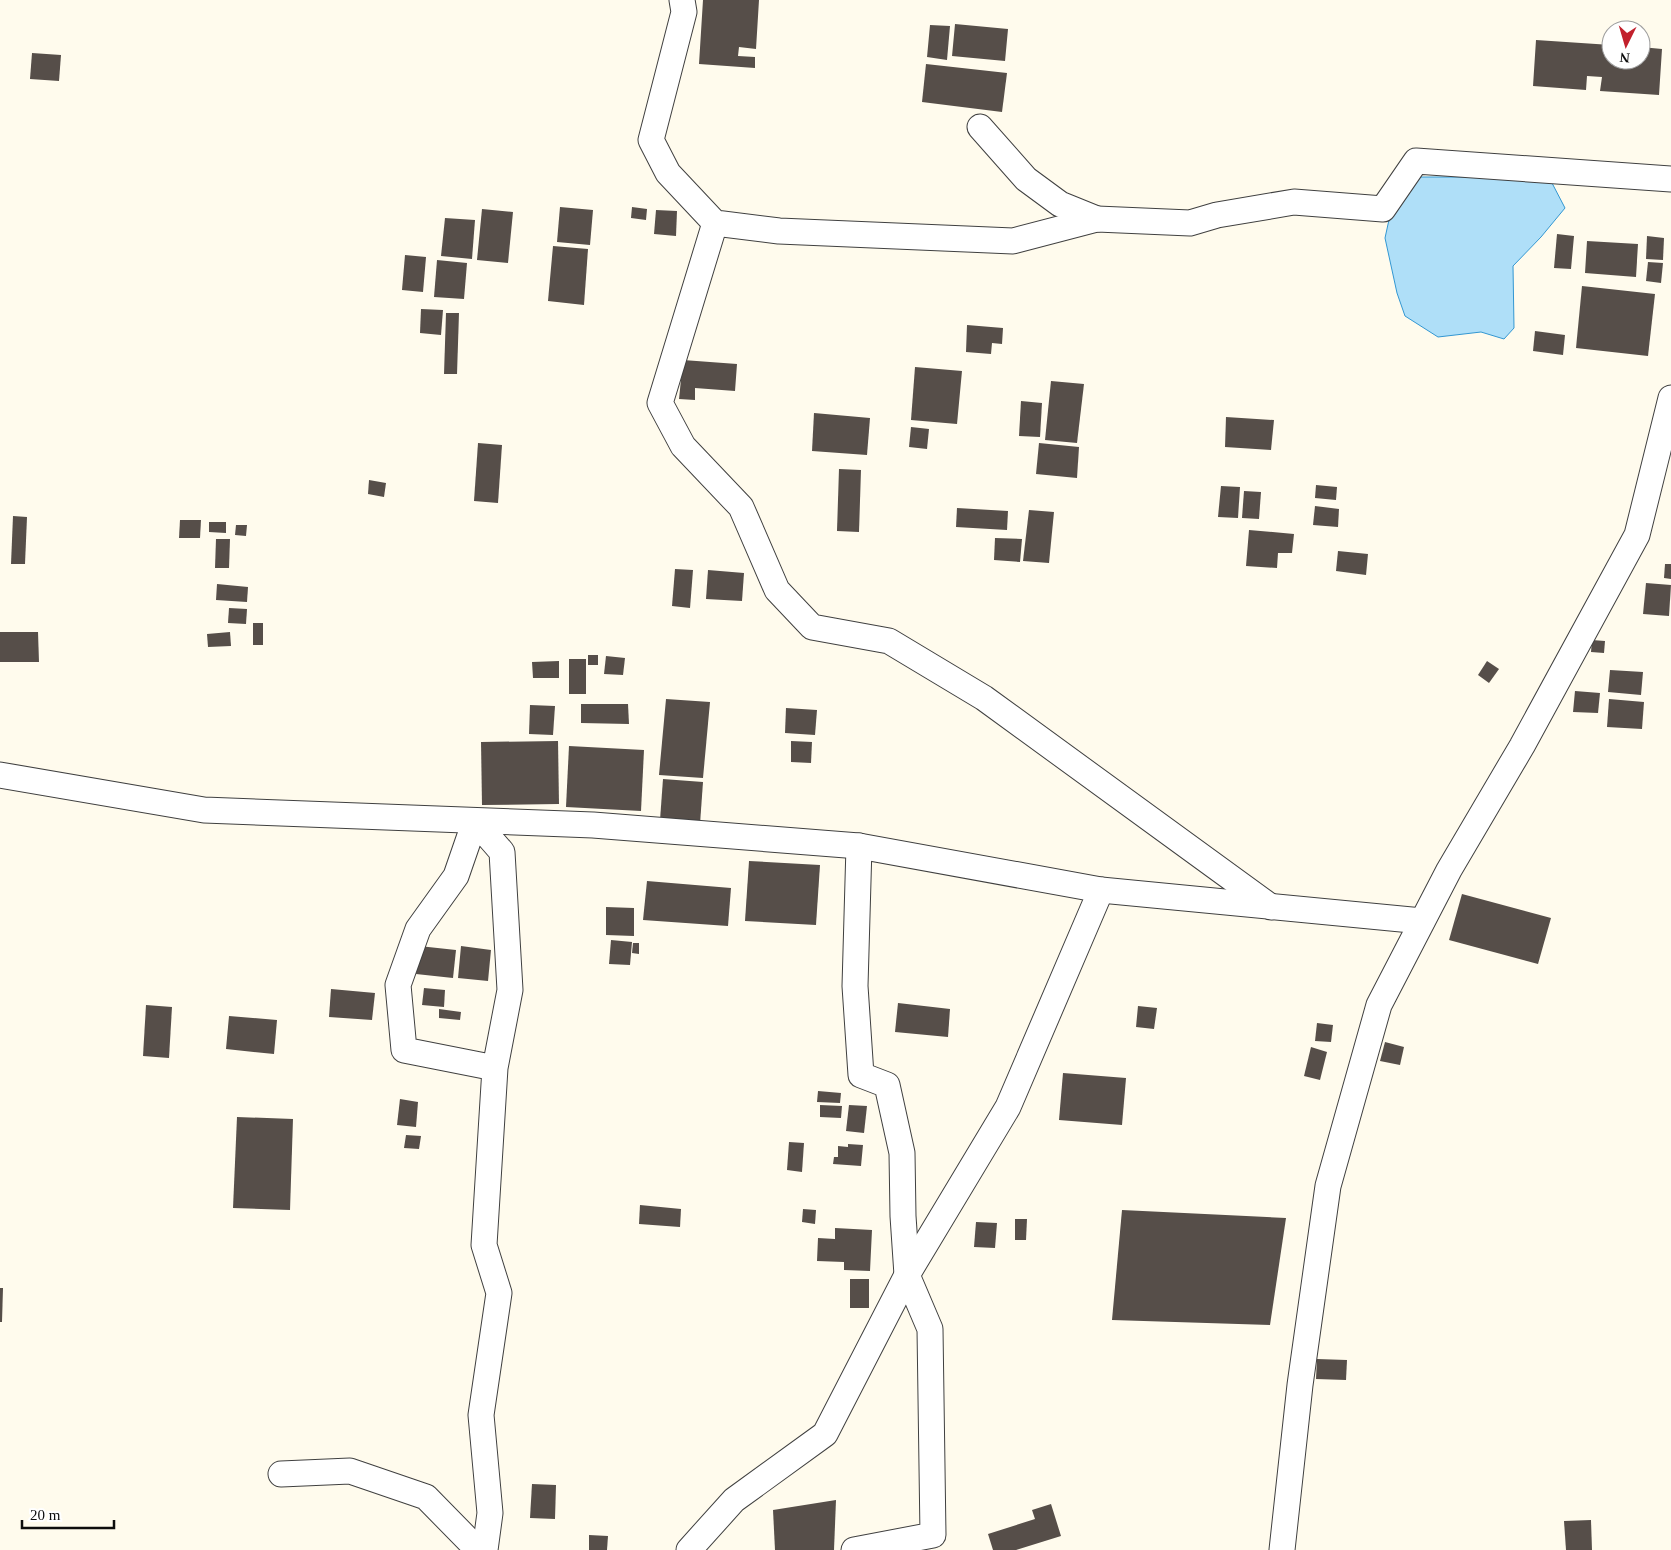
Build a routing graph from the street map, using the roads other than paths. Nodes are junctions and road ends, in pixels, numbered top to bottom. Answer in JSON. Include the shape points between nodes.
{"nodes":[{"id":1,"x":682,"y":0,"type":"edge"},
{"id":2,"x":980,"y":127,"type":"dead end"},
{"id":3,"x":1671,"y":180,"type":"edge"},
{"id":4,"x":1097,"y":219,"type":"junction"},
{"id":5,"x":715,"y":223,"type":"junction"},
{"id":6,"x":1671,"y":398,"type":"edge"},
{"id":7,"x":0,"y":774,"type":"edge"},
{"id":8,"x":475,"y":821,"type":"junction"},
{"id":9,"x":859,"y":846,"type":"junction"},
{"id":10,"x":1101,"y":890,"type":"junction"},
{"id":11,"x":1271,"y":907,"type":"junction"},
{"id":12,"x":1422,"y":922,"type":"junction"},
{"id":13,"x":495,"y":1068,"type":"junction"},
{"id":14,"x":907,"y":1275,"type":"junction"},
{"id":15,"x":281,"y":1474,"type":"dead end"},
{"id":16,"x":478,"y":1550,"type":"edge"},
{"id":17,"x":485,"y":1550,"type":"edge"},
{"id":18,"x":689,"y":1550,"type":"edge"},
{"id":19,"x":854,"y":1550,"type":"edge"},
{"id":20,"x":1282,"y":1550,"type":"edge"}],
"edges":[{"from":1,"to":5,"type":"street","via":[[684,12],[651,140],[668,173]]},
{"from":2,"to":4,"type":"street","via":[[1026,179],[1060,204]]},
{"from":3,"to":4,"type":"street","via":[[1416,161],[1383,209],[1294,202],[1190,223]]},
{"from":4,"to":5,"type":"street","via":[[1013,241],[779,231]]},
{"from":5,"to":11,"type":"street","via":[[660,403],[683,446],[742,507],[777,590],[812,627],[889,640],[984,698]]},
{"from":6,"to":12,"type":"street","via":[[1637,535],[1522,746],[1448,870]]},
{"from":7,"to":8,"type":"street","via":[[204,810]]},
{"from":8,"to":9,"type":"street","via":[[593,825]]},
{"from":8,"to":13,"type":"street","via":[[502,852],[510,990]]},
{"from":8,"to":13,"type":"street","via":[[456,876],[418,929],[398,986],[404,1050]]},
{"from":9,"to":10,"type":"street"},
{"from":9,"to":14,"type":"street","via":[[855,986],[861,1074],[887,1085],[902,1153]]},
{"from":10,"to":11,"type":"street"},
{"from":10,"to":14,"type":"street","via":[[1008,1107]]},
{"from":11,"to":12,"type":"street"},
{"from":12,"to":20,"type":"street","via":[[1379,1005],[1328,1186],[1300,1386]]},
{"from":13,"to":17,"type":"street","via":[[484,1245],[499,1293],[482,1415],[490,1513]]},
{"from":14,"to":18,"type":"street","via":[[825,1434],[734,1500]]},
{"from":14,"to":19,"type":"street","via":[[930,1329],[932,1535]]},
{"from":15,"to":16,"type":"street","via":[[350,1471],[426,1497]]}]}
